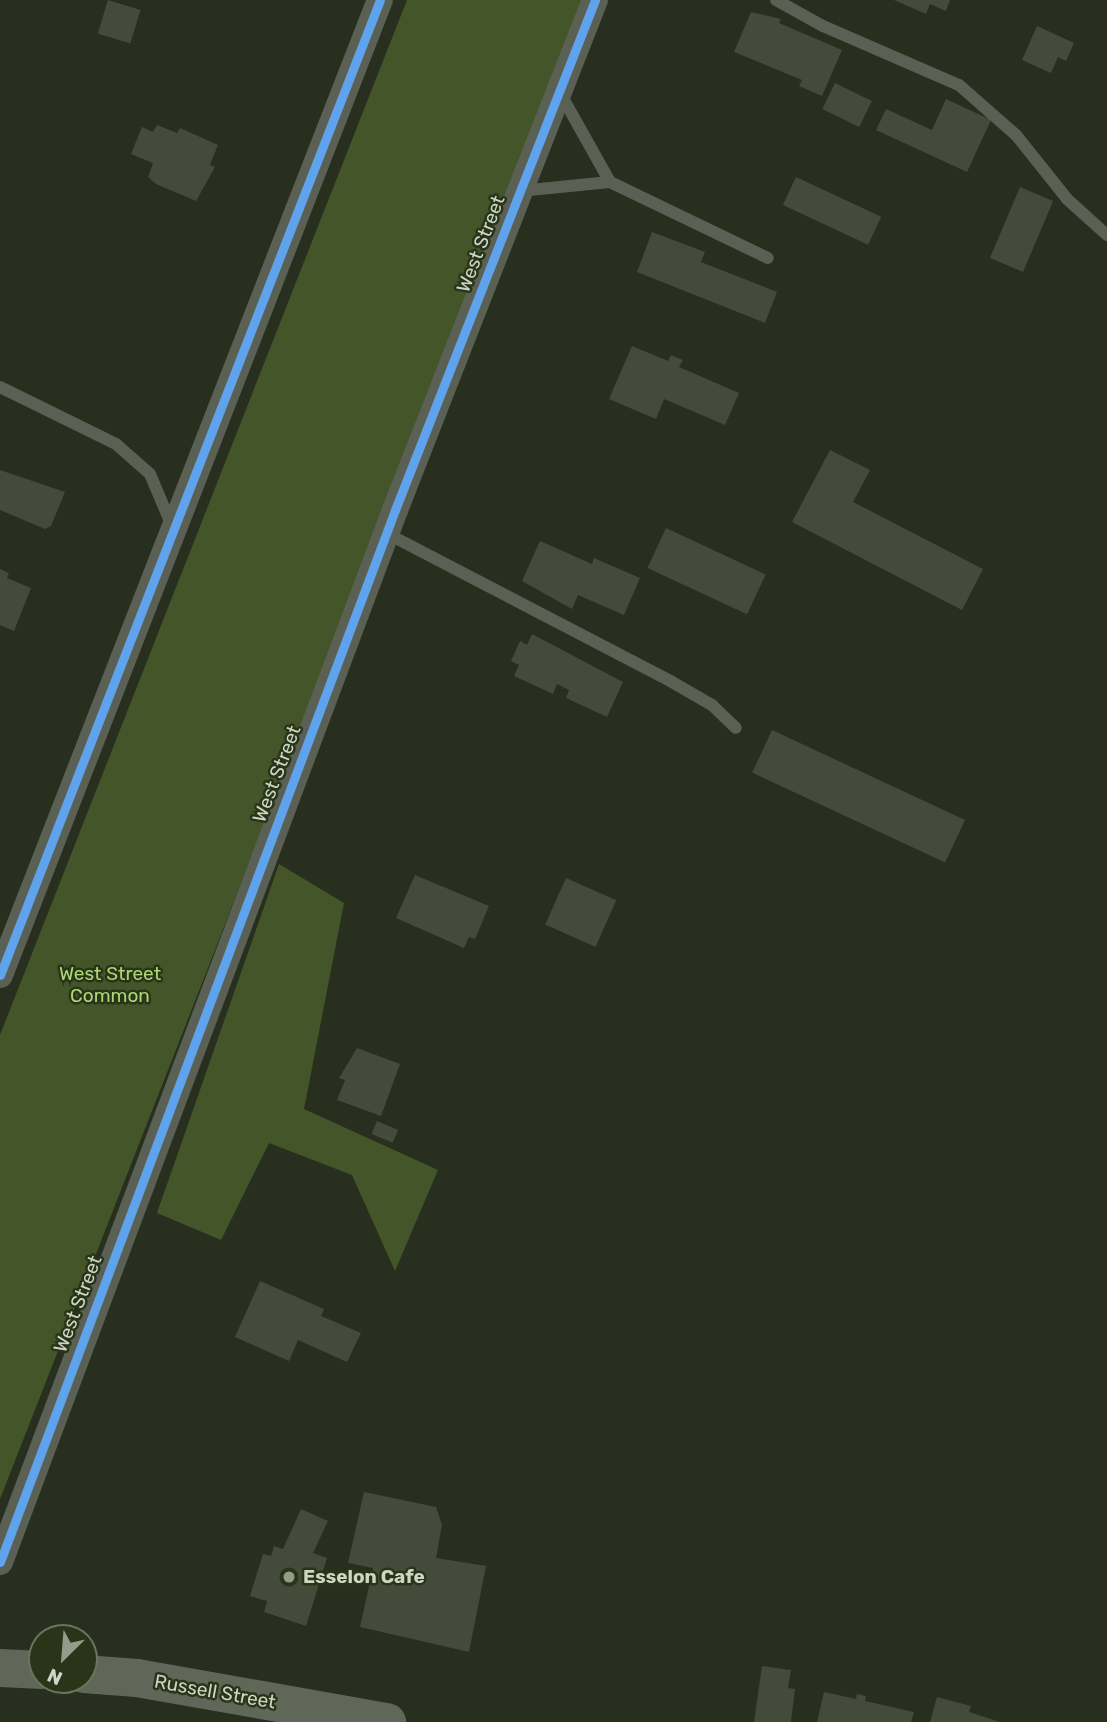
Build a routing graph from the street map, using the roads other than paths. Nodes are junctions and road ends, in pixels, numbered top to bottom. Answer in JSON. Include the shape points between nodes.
{"nodes":[{"id":1,"x":380,"y":0,"type":"edge"},
{"id":2,"x":595,"y":0,"type":"edge"},
{"id":3,"x":776,"y":0,"type":"edge"},
{"id":4,"x":559,"y":91,"type":"junction"},
{"id":5,"x":610,"y":182,"type":"junction"},
{"id":6,"x":520,"y":191,"type":"junction"},
{"id":7,"x":1107,"y":235,"type":"edge"},
{"id":8,"x":768,"y":258,"type":"dead end"},
{"id":9,"x":0,"y":387,"type":"edge"},
{"id":10,"x":173,"y":530,"type":"junction"},
{"id":11,"x":386,"y":533,"type":"junction"},
{"id":12,"x":736,"y":728,"type":"dead end"},
{"id":13,"x":0,"y":975,"type":"edge"},
{"id":14,"x":0,"y":1562,"type":"edge"},
{"id":15,"x":0,"y":1668,"type":"edge"},
{"id":16,"x":28,"y":1670,"type":"edge"},
{"id":17,"x":98,"y":1675,"type":"edge"},
{"id":18,"x":387,"y":1722,"type":"edge"}],
"edges":[{"from":1,"to":10,"type":"street"},
{"from":2,"to":4,"type":"street","name":"West Street"},
{"from":3,"to":7,"type":"lane","via":[[823,26],[960,85],[1016,135],[1067,199]]},
{"from":4,"to":5,"type":"lane"},
{"from":4,"to":6,"type":"street","name":"West Street"},
{"from":5,"to":6,"type":"lane"},
{"from":5,"to":8,"type":"lane"},
{"from":6,"to":11,"type":"street","name":"West Street"},
{"from":9,"to":10,"type":"lane","via":[[116,444],[150,474]]},
{"from":10,"to":13,"type":"street"},
{"from":11,"to":12,"type":"lane","via":[[672,682],[712,705]]},
{"from":11,"to":14,"type":"street","name":"West Street"},
{"from":15,"to":16,"type":"highway"},
{"from":17,"to":18,"type":"highway","name":"Russell Street"}]}
